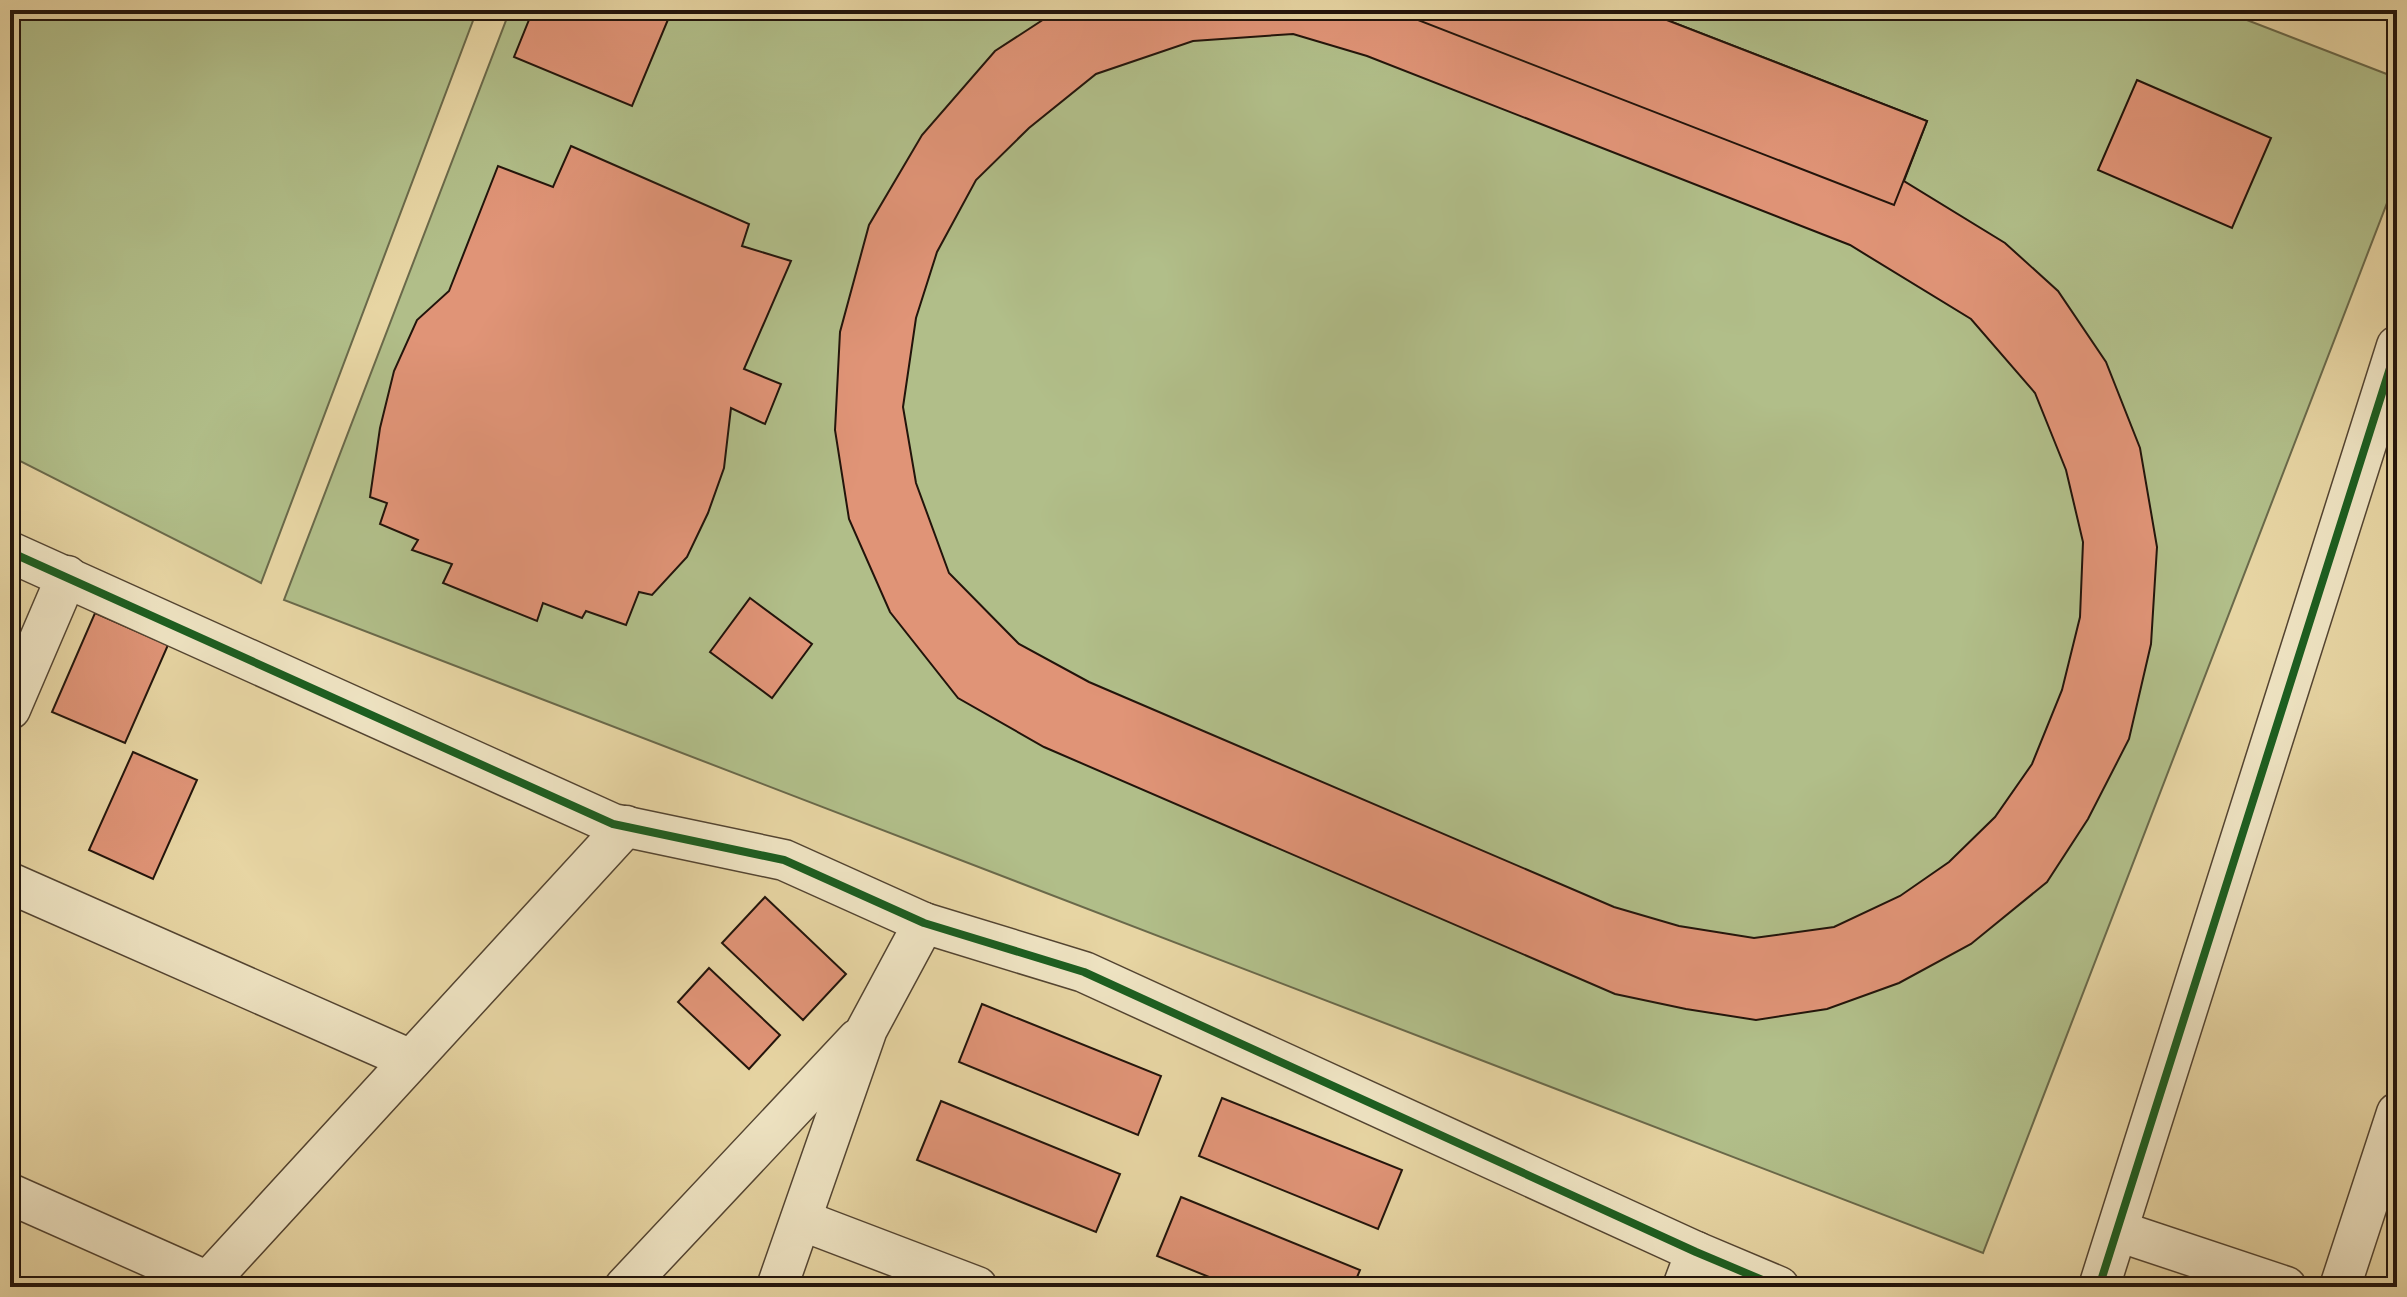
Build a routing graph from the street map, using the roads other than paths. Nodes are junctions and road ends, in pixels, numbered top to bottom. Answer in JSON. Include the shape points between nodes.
{"nodes":[{"id":1,"x":2397,"y":346,"type":"edge"},
{"id":2,"x":10,"y":552,"type":"edge"},
{"id":3,"x":67,"y":576,"type":"junction"},
{"id":4,"x":10,"y":709,"type":"edge"},
{"id":5,"x":626,"y":826,"type":"junction"},
{"id":6,"x":10,"y":883,"type":"edge"},
{"id":7,"x":924,"y":923,"type":"junction"},
{"id":8,"x":867,"y":1029,"type":"junction"},
{"id":9,"x":411,"y":1060,"type":"junction"},
{"id":10,"x":2394,"y":1133,"type":"edge"},
{"id":11,"x":10,"y":1194,"type":"edge"},
{"id":12,"x":801,"y":1220,"type":"junction"},
{"id":13,"x":2118,"y":1231,"type":"junction"},
{"id":14,"x":1689,"y":1270,"type":"edge"},
{"id":15,"x":205,"y":1284,"type":"edge"},
{"id":16,"x":625,"y":1287,"type":"edge"},
{"id":17,"x":777,"y":1287,"type":"edge"},
{"id":18,"x":977,"y":1287,"type":"edge"},
{"id":19,"x":1779,"y":1287,"type":"edge"},
{"id":20,"x":2099,"y":1287,"type":"edge"},
{"id":21,"x":2286,"y":1287,"type":"edge"},
{"id":22,"x":2340,"y":1287,"type":"edge"}],
"edges":[{"from":1,"to":13,"type":"street"},
{"from":2,"to":3,"type":"street"},
{"from":3,"to":4,"type":"street"},
{"from":3,"to":5,"type":"street"},
{"from":5,"to":7,"type":"street","via":[[784,860]]},
{"from":5,"to":9,"type":"street"},
{"from":6,"to":9,"type":"street"},
{"from":7,"to":8,"type":"street"},
{"from":7,"to":14,"type":"street","via":[[1084,972]]},
{"from":8,"to":12,"type":"street"},
{"from":8,"to":16,"type":"street"},
{"from":9,"to":15,"type":"street"},
{"from":10,"to":22,"type":"street"},
{"from":11,"to":15,"type":"street"},
{"from":12,"to":17,"type":"street"},
{"from":12,"to":18,"type":"street"},
{"from":13,"to":20,"type":"street"},
{"from":13,"to":21,"type":"street"},
{"from":14,"to":19,"type":"street"}]}
